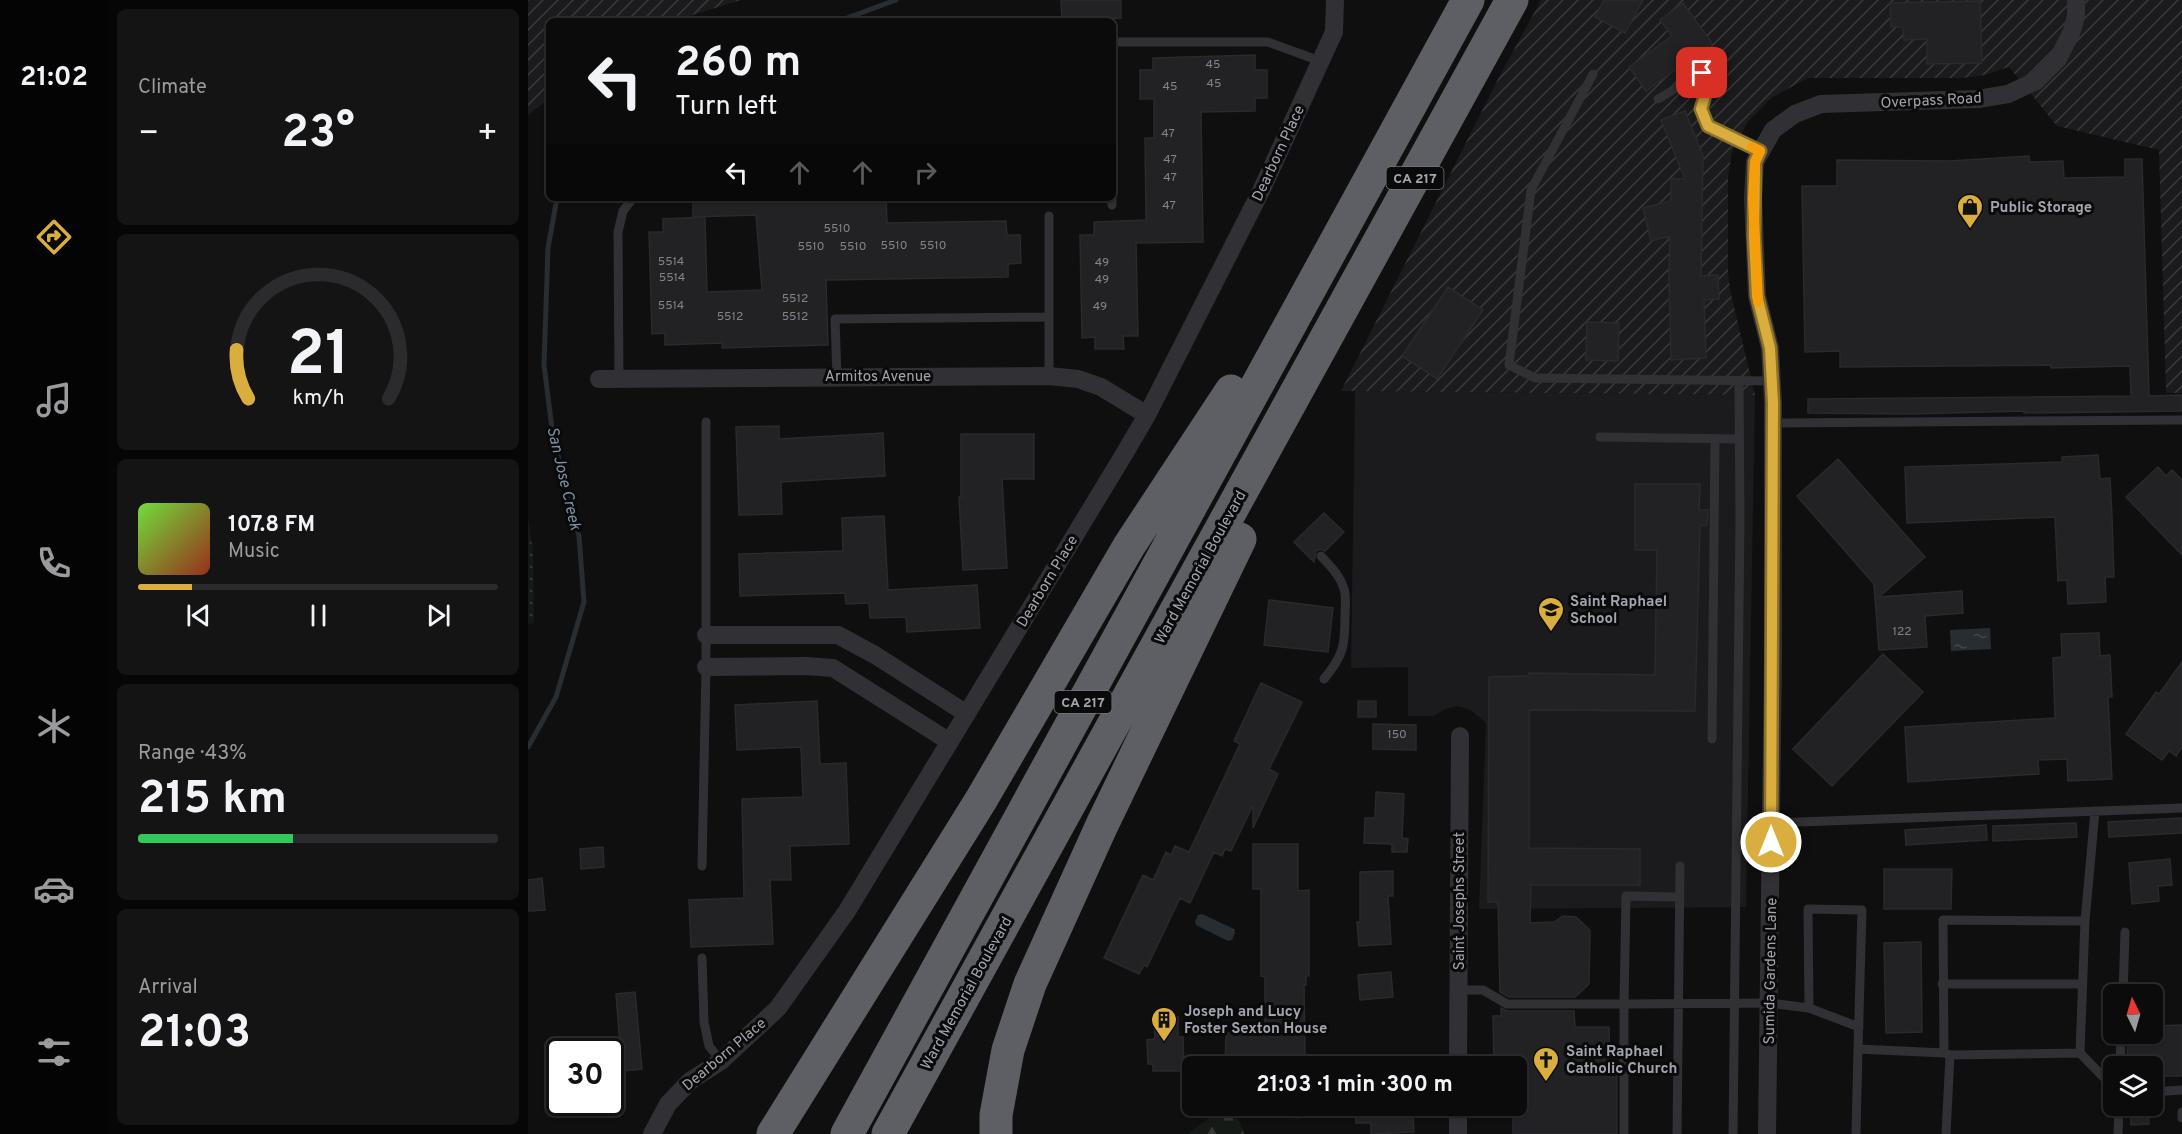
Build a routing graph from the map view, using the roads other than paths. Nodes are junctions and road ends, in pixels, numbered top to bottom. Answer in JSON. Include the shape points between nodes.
{"nodes":[{"id":1,"x":1335,"y":0,"type":"edge"},
{"id":2,"x":1468,"y":0,"type":"edge"},
{"id":3,"x":1512,"y":0,"type":"edge"},
{"id":4,"x":2076,"y":0,"type":"edge"},
{"id":5,"x":1116,"y":42,"type":"edge"},
{"id":6,"x":1320,"y":61,"type":"junction"},
{"id":7,"x":1593,"y":74,"type":"dead end"},
{"id":8,"x":1659,"y":99,"type":"dead end"},
{"id":9,"x":1758,"y":156,"type":"junction"},
{"id":10,"x":631,"y":201,"type":"edge"},
{"id":11,"x":1048,"y":216,"type":"dead end"},
{"id":12,"x":1319,"y":271,"type":"junction"},
{"id":13,"x":1049,"y":317,"type":"junction"},
{"id":14,"x":1317,"y":356,"type":"junction"},
{"id":15,"x":1049,"y":376,"type":"junction"},
{"id":16,"x":837,"y":377,"type":"junction"},
{"id":17,"x":620,"y":378,"type":"junction"},
{"id":18,"x":599,"y":379,"type":"dead end"},
{"id":19,"x":1739,"y":381,"type":"junction"},
{"id":20,"x":1772,"y":381,"type":"junction"},
{"id":21,"x":1147,"y":415,"type":"junction"},
{"id":22,"x":2182,"y":420,"type":"edge"},
{"id":23,"x":706,"y":422,"type":"dead end"},
{"id":24,"x":1773,"y":423,"type":"junction"},
{"id":25,"x":1600,"y":437,"type":"dead end"},
{"id":26,"x":1715,"y":439,"type":"junction"},
{"id":27,"x":1739,"y":439,"type":"junction"},
{"id":28,"x":1321,"y":556,"type":"dead end"},
{"id":29,"x":706,"y":635,"type":"junction"},
{"id":30,"x":706,"y":667,"type":"junction"},
{"id":31,"x":1324,"y":679,"type":"dead end"},
{"id":32,"x":967,"y":714,"type":"junction"},
{"id":33,"x":1460,"y":736,"type":"dead end"},
{"id":34,"x":1712,"y":739,"type":"dead end"},
{"id":35,"x":950,"y":742,"type":"junction"},
{"id":36,"x":2182,"y":808,"type":"edge"},
{"id":37,"x":2095,"y":811,"type":"junction"},
{"id":38,"x":1771,"y":823,"type":"junction"},
{"id":39,"x":702,"y":866,"type":"dead end"},
{"id":40,"x":1680,"y":866,"type":"dead end"},
{"id":41,"x":1680,"y":897,"type":"junction"},
{"id":42,"x":2085,"y":921,"type":"junction"},
{"id":43,"x":2125,"y":932,"type":"dead end"},
{"id":44,"x":702,"y":958,"type":"dead end"},
{"id":45,"x":1942,"y":984,"type":"junction"},
{"id":46,"x":2082,"y":984,"type":"junction"},
{"id":47,"x":2123,"y":984,"type":"edge"},
{"id":48,"x":1459,"y":990,"type":"junction"},
{"id":49,"x":1734,"y":1003,"type":"junction"},
{"id":50,"x":1769,"y":1003,"type":"junction"},
{"id":51,"x":1624,"y":1004,"type":"junction"},
{"id":52,"x":1679,"y":1004,"type":"junction"},
{"id":53,"x":1809,"y":1008,"type":"junction"},
{"id":54,"x":1859,"y":1027,"type":"junction"},
{"id":55,"x":1858,"y":1049,"type":"junction"},
{"id":56,"x":2080,"y":1053,"type":"junction"},
{"id":57,"x":1947,"y":1054,"type":"junction"},
{"id":58,"x":1458,"y":1056,"type":"edge"},
{"id":59,"x":721,"y":1061,"type":"junction"},
{"id":60,"x":2103,"y":1077,"type":"edge"},
{"id":61,"x":2182,"y":1090,"type":"edge"},
{"id":62,"x":2163,"y":1091,"type":"edge"},
{"id":63,"x":668,"y":1104,"type":"junction"},
{"id":64,"x":2182,"y":1112,"type":"edge"},
{"id":65,"x":1458,"y":1116,"type":"edge"},
{"id":66,"x":2119,"y":1116,"type":"edge"},
{"id":67,"x":2182,"y":1118,"type":"edge"},
{"id":68,"x":652,"y":1134,"type":"edge"},
{"id":69,"x":667,"y":1134,"type":"edge"},
{"id":70,"x":773,"y":1134,"type":"edge"},
{"id":71,"x":847,"y":1134,"type":"edge"},
{"id":72,"x":888,"y":1134,"type":"edge"},
{"id":73,"x":996,"y":1134,"type":"edge"},
{"id":74,"x":1458,"y":1134,"type":"edge"},
{"id":75,"x":1624,"y":1134,"type":"edge"},
{"id":76,"x":1677,"y":1134,"type":"edge"},
{"id":77,"x":1733,"y":1134,"type":"edge"},
{"id":78,"x":1767,"y":1134,"type":"edge"},
{"id":79,"x":1856,"y":1134,"type":"edge"},
{"id":80,"x":1946,"y":1134,"type":"edge"},
{"id":81,"x":2118,"y":1134,"type":"edge"}],
"edges":[{"from":1,"to":6,"type":"street","name":"Dearborn Place","via":[[1334,32]]},
{"from":2,"to":12,"type":"highway","number":"CA 217"},
{"from":3,"to":14,"type":"highway","name":"Ward Memorial Boulevard","number":"CA 217"},
{"from":4,"to":9,"type":"street","name":"Overpass Road","via":[[2072,31],[2058,59],[2036,81],[2008,94],[1978,99],[1821,104],[1780,124]]},
{"from":5,"to":6,"type":"lane","via":[[1269,42]]},
{"from":6,"to":21,"type":"street","name":"Dearborn Place","via":[[1261,191]]},
{"from":7,"to":19,"type":"lane","via":[[1531,190],[1509,365],[1535,378]]},
{"from":8,"to":9,"type":"lane","via":[[1702,73],[1708,85],[1701,109],[1708,126]]},
{"from":9,"to":20,"type":"street","name":"Sumida Gardens Lane","via":[[1753,198],[1757,296],[1770,348]]},
{"from":10,"to":17,"type":"lane","via":[[623,211],[618,232]]},
{"from":11,"to":13,"type":"lane"},
{"from":12,"to":70,"type":"highway","via":[[1259,347],[1130,546],[981,800]]},
{"from":12,"to":71,"type":"highway","number":"CA 217"},
{"from":13,"to":15,"type":"lane"},
{"from":13,"to":16,"type":"lane","via":[[835,319]]},
{"from":14,"to":72,"type":"highway","name":"Ward Memorial Boulevard","number":"CA 217"},
{"from":14,"to":73,"type":"highway","via":[[1288,447],[1208,603],[1030,984],[1008,1050]]},
{"from":15,"to":16,"type":"street","name":"Armitos Avenue"},
{"from":15,"to":21,"type":"street","name":"Armitos Avenue","via":[[1078,379],[1101,387]]},
{"from":16,"to":17,"type":"street","name":"Armitos Avenue"},
{"from":17,"to":18,"type":"street","name":"Armitos Avenue"},
{"from":19,"to":20,"type":"lane"},
{"from":19,"to":27,"type":"lane"},
{"from":20,"to":24,"type":"street","name":"Sumida Gardens Lane"},
{"from":21,"to":32,"type":"street","name":"Dearborn Place"},
{"from":22,"to":24,"type":"lane"},
{"from":23,"to":29,"type":"lane"},
{"from":24,"to":38,"type":"street","name":"Sumida Gardens Lane"},
{"from":25,"to":26,"type":"lane"},
{"from":26,"to":27,"type":"lane"},
{"from":26,"to":34,"type":"lane"},
{"from":27,"to":49,"type":"lane"},
{"from":28,"to":31,"type":"lane","via":[[1340,578],[1346,599],[1344,646],[1337,664]]},
{"from":29,"to":30,"type":"lane"},
{"from":29,"to":32,"type":"street","via":[[838,635]]},
{"from":30,"to":35,"type":"street","via":[[833,668]]},
{"from":30,"to":39,"type":"lane"},
{"from":32,"to":35,"type":"street","name":"Dearborn Place"},
{"from":33,"to":48,"type":"street","name":"Saint Josephs Street"},
{"from":35,"to":59,"type":"street","name":"Dearborn Place","via":[[847,911],[778,1008]]},
{"from":36,"to":37,"type":"lane"},
{"from":37,"to":38,"type":"lane"},
{"from":37,"to":42,"type":"lane"},
{"from":38,"to":50,"type":"street","name":"Sumida Gardens Lane"},
{"from":40,"to":41,"type":"lane"},
{"from":41,"to":51,"type":"lane","via":[[1626,896]]},
{"from":41,"to":52,"type":"lane"},
{"from":42,"to":45,"type":"lane","via":[[1943,920]]},
{"from":42,"to":46,"type":"lane"},
{"from":43,"to":47,"type":"lane"},
{"from":44,"to":59,"type":"lane","via":[[704,1022],[709,1046]]},
{"from":45,"to":46,"type":"lane"},
{"from":45,"to":57,"type":"lane"},
{"from":46,"to":56,"type":"lane"},
{"from":48,"to":51,"type":"lane","via":[[1483,990],[1508,1004]]},
{"from":48,"to":58,"type":"street","name":"Saint Josephs Street"},
{"from":49,"to":50,"type":"lane"},
{"from":49,"to":52,"type":"lane"},
{"from":49,"to":77,"type":"lane"},
{"from":50,"to":53,"type":"lane"},
{"from":50,"to":78,"type":"street","name":"Sumida Gardens Lane"},
{"from":51,"to":52,"type":"lane"},
{"from":51,"to":75,"type":"lane"},
{"from":52,"to":76,"type":"lane"},
{"from":53,"to":54,"type":"lane"},
{"from":53,"to":54,"type":"lane","via":[[1808,909],[1862,910]]},
{"from":54,"to":55,"type":"lane"},
{"from":55,"to":57,"type":"lane"},
{"from":55,"to":79,"type":"lane"},
{"from":56,"to":57,"type":"lane"},
{"from":56,"to":60,"type":"lane"},
{"from":57,"to":80,"type":"lane"},
{"from":59,"to":63,"type":"street","name":"Dearborn Place","via":[[690,1081]]},
{"from":61,"to":62,"type":"lane"},
{"from":63,"to":68,"type":"street","name":"Dearborn Place"},
{"from":63,"to":69,"type":"street"},
{"from":64,"to":67,"type":"lane"},
{"from":65,"to":74,"type":"street"},
{"from":66,"to":81,"type":"lane"}]}
